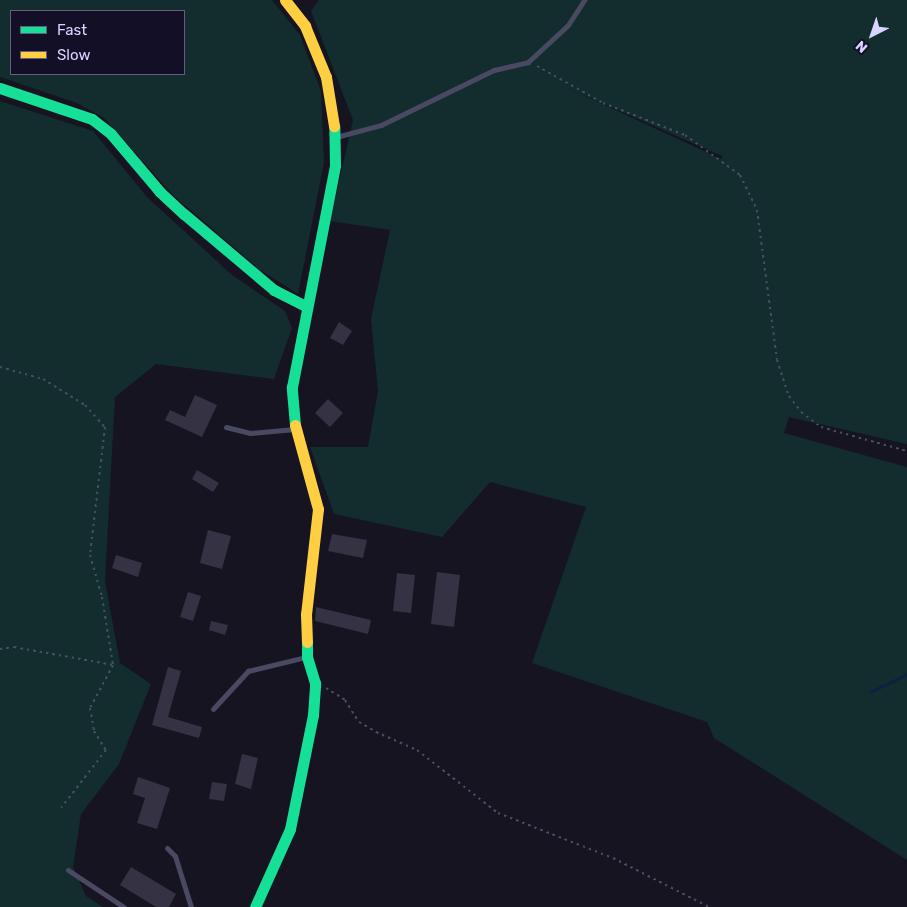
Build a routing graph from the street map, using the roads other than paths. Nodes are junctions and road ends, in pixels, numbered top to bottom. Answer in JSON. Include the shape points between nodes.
{"nodes":[{"id":1,"x":285,"y":0,"type":"edge"},
{"id":2,"x":584,"y":0,"type":"edge"},
{"id":3,"x":0,"y":88,"type":"edge"},
{"id":4,"x":336,"y":137,"type":"junction"},
{"id":5,"x":305,"y":306,"type":"junction"},
{"id":6,"x":226,"y":428,"type":"dead end"},
{"id":7,"x":295,"y":429,"type":"junction"},
{"id":8,"x":307,"y":657,"type":"junction"},
{"id":9,"x":213,"y":709,"type":"dead end"},
{"id":10,"x":167,"y":848,"type":"dead end"},
{"id":11,"x":68,"y":870,"type":"dead end"},
{"id":12,"x":124,"y":907,"type":"edge"},
{"id":13,"x":191,"y":907,"type":"edge"},
{"id":14,"x":255,"y":907,"type":"edge"}],
"edges":[{"from":1,"to":4,"type":"street","via":[[305,26],[319,56],[332,104]]},
{"from":2,"to":4,"type":"lane","via":[[568,25],[528,62],[494,70],[381,125]]},
{"from":3,"to":5,"type":"street","via":[[92,119],[111,134],[160,192],[184,214],[274,290]]},
{"from":4,"to":5,"type":"street","via":[[330,194]]},
{"from":5,"to":7,"type":"street","via":[[292,387]]},
{"from":6,"to":7,"type":"lane","via":[[250,433]]},
{"from":7,"to":8,"type":"street","via":[[310,471],[318,509],[306,614]]},
{"from":8,"to":9,"type":"lane","via":[[256,667],[235,684]]},
{"from":8,"to":14,"type":"street","via":[[315,682],[313,715],[290,829]]},
{"from":10,"to":13,"type":"lane","via":[[175,856]]},
{"from":11,"to":12,"type":"lane"}]}
